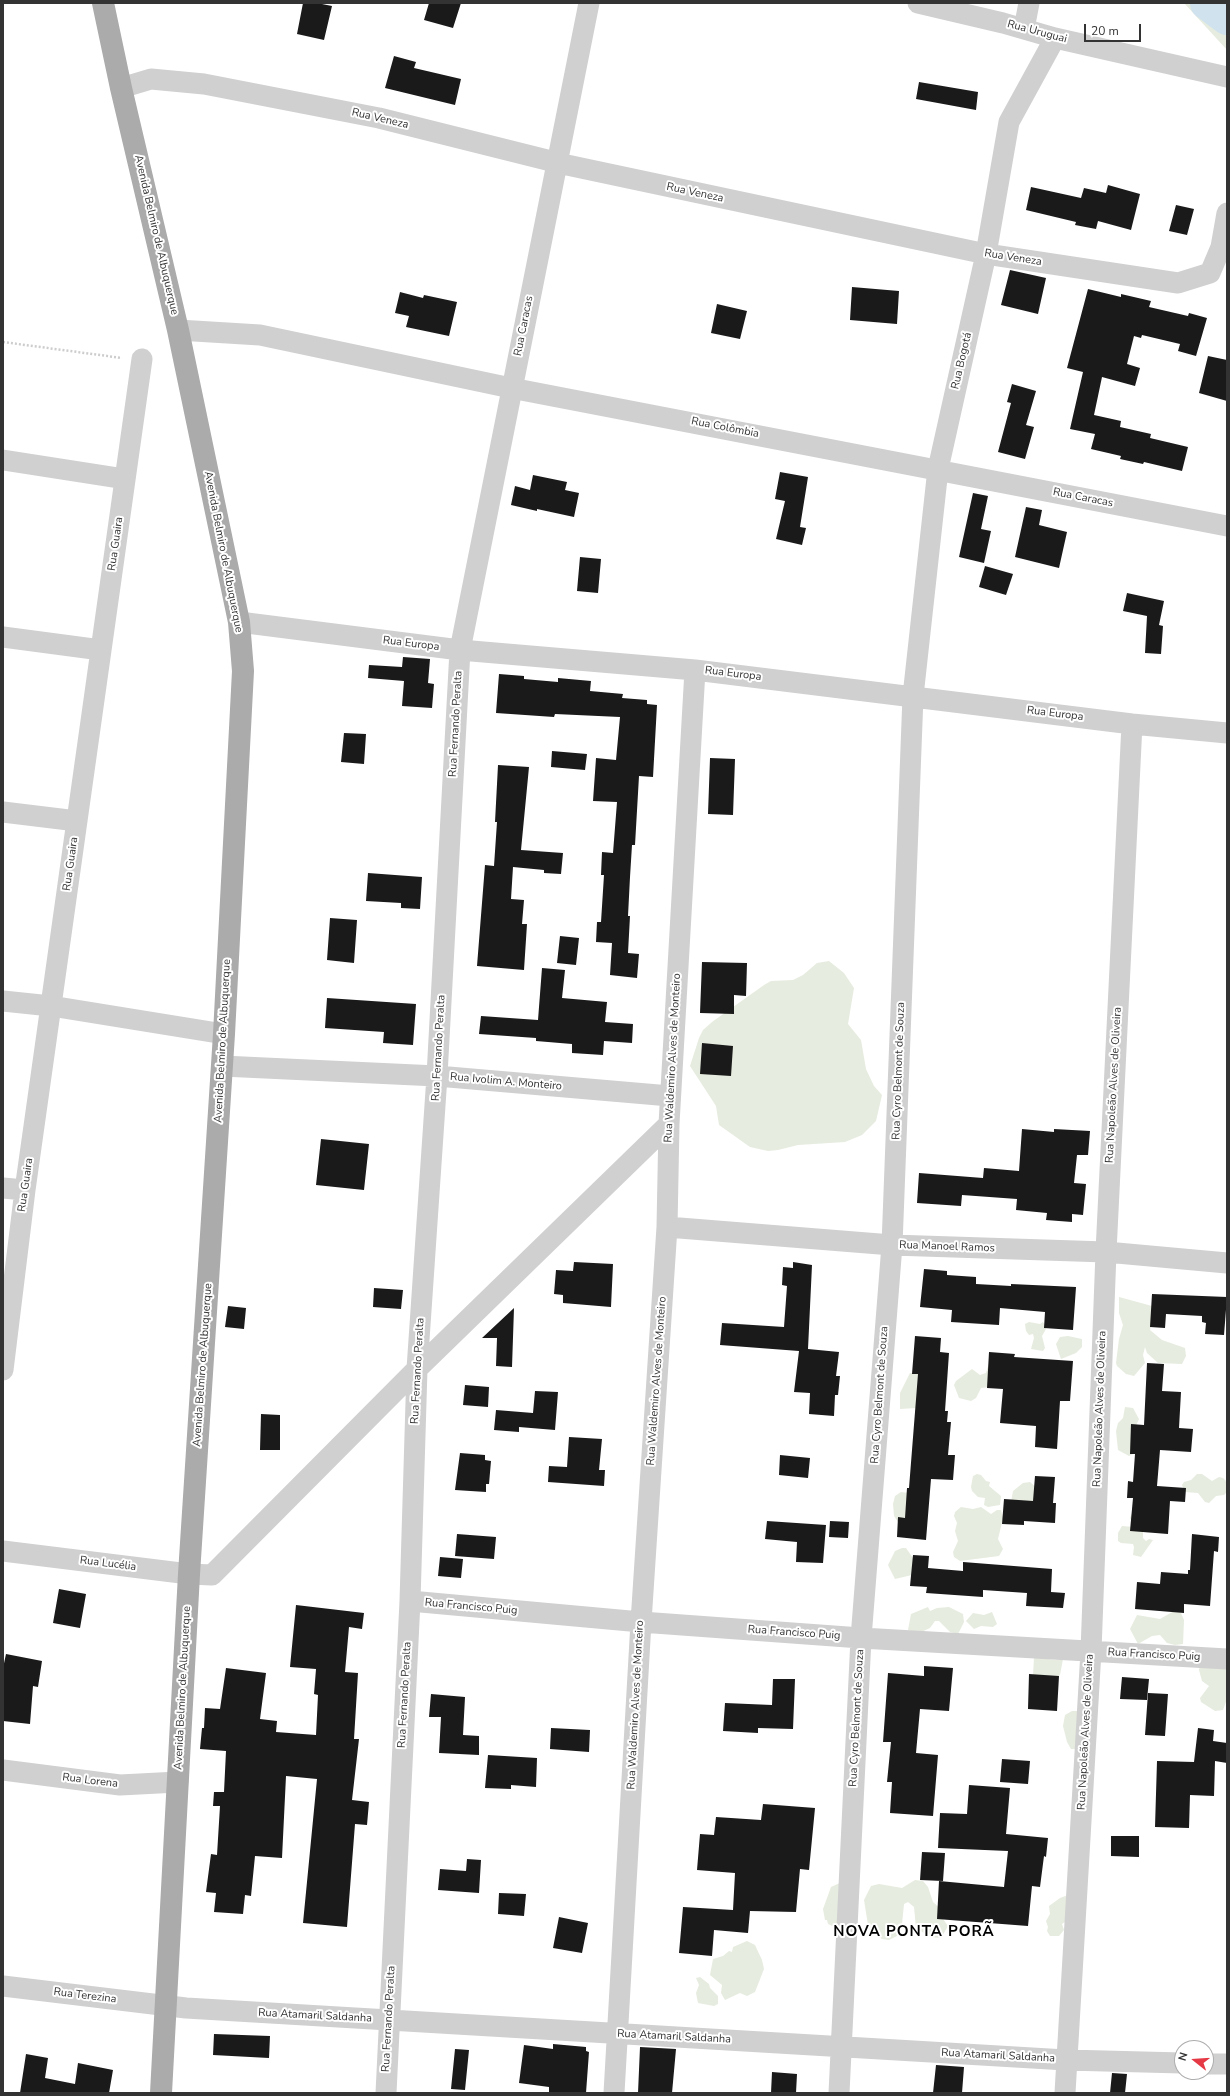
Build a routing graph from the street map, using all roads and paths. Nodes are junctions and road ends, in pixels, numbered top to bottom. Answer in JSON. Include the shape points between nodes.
{"nodes":[{"id":1,"x":103,"y":3,"type":"edge"},
{"id":2,"x":589,"y":3,"type":"edge"},
{"id":3,"x":918,"y":3,"type":"edge"},
{"id":4,"x":1029,"y":3,"type":"edge"},
{"id":5,"x":1024,"y":29,"type":"junction"},
{"id":6,"x":1055,"y":38,"type":"junction"},
{"id":7,"x":1226,"y":81,"type":"edge"},
{"id":8,"x":121,"y":88,"type":"junction"},
{"id":9,"x":556,"y":163,"type":"junction"},
{"id":10,"x":1227,"y":213,"type":"edge"},
{"id":11,"x":986,"y":254,"type":"junction"},
{"id":12,"x":178,"y":330,"type":"junction"},
{"id":13,"x":3,"y":342,"type":"edge"},
{"id":14,"x":142,"y":360,"type":"joint"},
{"id":15,"x":511,"y":388,"type":"junction"},
{"id":16,"x":3,"y":460,"type":"edge"},
{"id":17,"x":938,"y":469,"type":"junction"},
{"id":18,"x":125,"y":479,"type":"junction"},
{"id":19,"x":1227,"y":526,"type":"edge"},
{"id":20,"x":239,"y":622,"type":"junction"},
{"id":21,"x":3,"y":637,"type":"edge"},
{"id":22,"x":101,"y":650,"type":"junction"},
{"id":23,"x":460,"y":650,"type":"junction"},
{"id":24,"x":696,"y":670,"type":"junction"},
{"id":25,"x":913,"y":696,"type":"junction"},
{"id":26,"x":1132,"y":724,"type":"junction"},
{"id":27,"x":1227,"y":733,"type":"edge"},
{"id":28,"x":3,"y":812,"type":"edge"},
{"id":29,"x":77,"y":821,"type":"junction"},
{"id":30,"x":3,"y":1000,"type":"edge"},
{"id":31,"x":51,"y":1006,"type":"junction"},
{"id":32,"x":224,"y":1034,"type":"junction"},
{"id":33,"x":222,"y":1066,"type":"junction"},
{"id":34,"x":437,"y":1076,"type":"junction"},
{"id":35,"x":670,"y":1096,"type":"junction"},
{"id":36,"x":669,"y":1124,"type":"junction"},
{"id":37,"x":3,"y":1188,"type":"edge"},
{"id":38,"x":25,"y":1190,"type":"junction"},
{"id":39,"x":667,"y":1227,"type":"junction"},
{"id":40,"x":892,"y":1245,"type":"junction"},
{"id":41,"x":1106,"y":1252,"type":"junction"},
{"id":42,"x":1227,"y":1263,"type":"edge"},
{"id":43,"x":3,"y":1366,"type":"edge"},
{"id":44,"x":417,"y":1369,"type":"junction"},
{"id":45,"x":3,"y":1551,"type":"edge"},
{"id":46,"x":189,"y":1574,"type":"junction"},
{"id":47,"x":410,"y":1601,"type":"junction"},
{"id":48,"x":641,"y":1622,"type":"junction"},
{"id":49,"x":861,"y":1638,"type":"junction"},
{"id":50,"x":1091,"y":1651,"type":"junction"},
{"id":51,"x":1227,"y":1659,"type":"edge"},
{"id":52,"x":3,"y":1770,"type":"edge"},
{"id":53,"x":178,"y":1782,"type":"junction"},
{"id":54,"x":3,"y":1986,"type":"edge"},
{"id":55,"x":167,"y":2006,"type":"junction"},
{"id":56,"x":389,"y":2020,"type":"junction"},
{"id":57,"x":617,"y":2034,"type":"junction"},
{"id":58,"x":841,"y":2047,"type":"junction"},
{"id":59,"x":1066,"y":2060,"type":"junction"},
{"id":60,"x":1174,"y":2063,"type":"edge"},
{"id":61,"x":1214,"y":2064,"type":"edge"},
{"id":62,"x":1227,"y":2064,"type":"edge"},
{"id":63,"x":161,"y":2093,"type":"edge"},
{"id":64,"x":386,"y":2093,"type":"edge"},
{"id":65,"x":614,"y":2093,"type":"edge"},
{"id":66,"x":839,"y":2093,"type":"edge"},
{"id":67,"x":1065,"y":2093,"type":"edge"}],
"edges":[{"from":1,"to":8,"type":"main road","name":"Avenida Belmiro de Albuquerque"},
{"from":2,"to":9,"type":"street","name":"Rua Caracas"},
{"from":3,"to":5,"type":"street","name":"Rua Uruguai"},
{"from":4,"to":5,"type":"street"},
{"from":5,"to":6,"type":"street","name":"Rua Uruguai"},
{"from":6,"to":7,"type":"street","name":"Rua Uruguai"},
{"from":6,"to":11,"type":"street","name":"Rua Bogotá","via":[[1009,122]]},
{"from":8,"to":9,"type":"street","name":"Rua Veneza","via":[[151,79],[204,84],[379,118]]},
{"from":8,"to":12,"type":"main road","name":"Avenida Belmiro de Albuquerque"},
{"from":9,"to":11,"type":"street","name":"Rua Veneza"},
{"from":9,"to":15,"type":"street","name":"Rua Caracas"},
{"from":10,"to":11,"type":"street","name":"Rua Veneza","via":[[1221,247],[1210,273],[1178,283]]},
{"from":11,"to":17,"type":"street","name":"Rua Bogotá"},
{"from":12,"to":15,"type":"street","name":"Rua Colômbia","via":[[260,335]]},
{"from":12,"to":20,"type":"main road","name":"Avenida Belmiro de Albuquerque"},
{"from":13,"to":14,"type":"path"},
{"from":14,"to":18,"type":"street","name":"Rua Guaira"},
{"from":15,"to":17,"type":"street","name":"Rua Colômbia"},
{"from":15,"to":23,"type":"street","name":"Rua Caracas"},
{"from":16,"to":18,"type":"street"},
{"from":17,"to":19,"type":"street","name":"Rua Caracas"},
{"from":17,"to":25,"type":"street","name":"Rua Bogotá"},
{"from":18,"to":22,"type":"street","name":"Rua Guaira"},
{"from":20,"to":23,"type":"street","name":"Rua Europa"},
{"from":20,"to":32,"type":"main road","name":"Avenida Belmiro de Albuquerque","via":[[243,671]]},
{"from":21,"to":22,"type":"street"},
{"from":22,"to":29,"type":"street","name":"Rua Guaira"},
{"from":23,"to":24,"type":"street","name":"Rua Europa"},
{"from":23,"to":34,"type":"street","name":"Rua Fernando Peralta"},
{"from":24,"to":25,"type":"street","name":"Rua Europa"},
{"from":24,"to":35,"type":"street","name":"Rua Waldemiro Alves de Monteiro"},
{"from":25,"to":26,"type":"street","name":"Rua Europa"},
{"from":25,"to":40,"type":"street","name":"Rua Cyro Belmont de Souza"},
{"from":26,"to":27,"type":"street","name":"Rua Europa"},
{"from":26,"to":41,"type":"street","name":"Rua Napoleão Alves de Oliveira"},
{"from":28,"to":29,"type":"street"},
{"from":29,"to":31,"type":"street","name":"Rua Guaira"},
{"from":30,"to":31,"type":"street"},
{"from":31,"to":32,"type":"street"},
{"from":31,"to":38,"type":"street","name":"Rua Guaira"},
{"from":32,"to":33,"type":"main road","name":"Avenida Belmiro de Albuquerque"},
{"from":33,"to":34,"type":"street","name":"Rua Ivolim A. Monteiro"},
{"from":33,"to":46,"type":"main road","name":"Avenida Belmiro de Albuquerque"},
{"from":34,"to":35,"type":"street","name":"Rua Ivolim A. Monteiro"},
{"from":34,"to":44,"type":"street","name":"Rua Fernando Peralta"},
{"from":35,"to":36,"type":"street","name":"Rua Waldemiro Alves de Monteiro"},
{"from":36,"to":39,"type":"street","name":"Rua Waldemiro Alves de Monteiro"},
{"from":36,"to":44,"type":"street"},
{"from":37,"to":38,"type":"street"},
{"from":38,"to":43,"type":"street","name":"Rua Guaira"},
{"from":39,"to":40,"type":"street","name":"Rua Manoel Ramos"},
{"from":39,"to":48,"type":"street","name":"Rua Waldemiro Alves de Monteiro"},
{"from":40,"to":41,"type":"street","name":"Rua Manoel Ramos"},
{"from":40,"to":49,"type":"street","name":"Rua Cyro Belmont de Souza"},
{"from":41,"to":42,"type":"street","name":"Rua Manoel Ramos"},
{"from":41,"to":50,"type":"street","name":"Rua Napoleão Alves de Oliveira"},
{"from":44,"to":46,"type":"street","name":"Rua Lucélia","via":[[212,1574]]},
{"from":44,"to":47,"type":"street","name":"Rua Fernando Peralta"},
{"from":45,"to":46,"type":"street","name":"Rua Lucélia"},
{"from":46,"to":53,"type":"main road","name":"Avenida Belmiro de Albuquerque"},
{"from":47,"to":48,"type":"street","name":"Rua Francisco Puig"},
{"from":47,"to":56,"type":"street","name":"Rua Fernando Peralta"},
{"from":48,"to":49,"type":"street","name":"Rua Francisco Puig"},
{"from":48,"to":57,"type":"street","name":"Rua Waldemiro Alves de Monteiro"},
{"from":49,"to":50,"type":"street","name":"Rua Francisco Puig"},
{"from":49,"to":58,"type":"street","name":"Rua Cyro Belmont de Souza"},
{"from":50,"to":51,"type":"street","name":"Rua Francisco Puig"},
{"from":50,"to":59,"type":"street","name":"Rua Napoleão Alves de Oliveira"},
{"from":52,"to":53,"type":"street","name":"Rua Lorena","via":[[120,1785]]},
{"from":53,"to":55,"type":"main road","name":"Avenida Belmiro de Albuquerque"},
{"from":54,"to":55,"type":"street","name":"Rua Terezina"},
{"from":55,"to":56,"type":"street","name":"Rua Atamaril Saldanha"},
{"from":55,"to":63,"type":"main road","name":"Avenida Belmiro de Albuquerque"},
{"from":56,"to":57,"type":"street","name":"Rua Atamaril Saldanha"},
{"from":56,"to":64,"type":"street","name":"Rua Fernando Peralta"},
{"from":57,"to":58,"type":"street","name":"Rua Atamaril Saldanha"},
{"from":57,"to":65,"type":"street","name":"Rua Waldemiro Alves de Monteiro"},
{"from":58,"to":59,"type":"street","name":"Rua Atamaril Saldanha"},
{"from":58,"to":66,"type":"street","name":"Rua Cyro Belmont de Souza"},
{"from":59,"to":60,"type":"street","name":"Rua Atamaril Saldanha"},
{"from":59,"to":67,"type":"street","name":"Rua Napoleão Alves de Oliveira"},
{"from":61,"to":62,"type":"street"}]}
